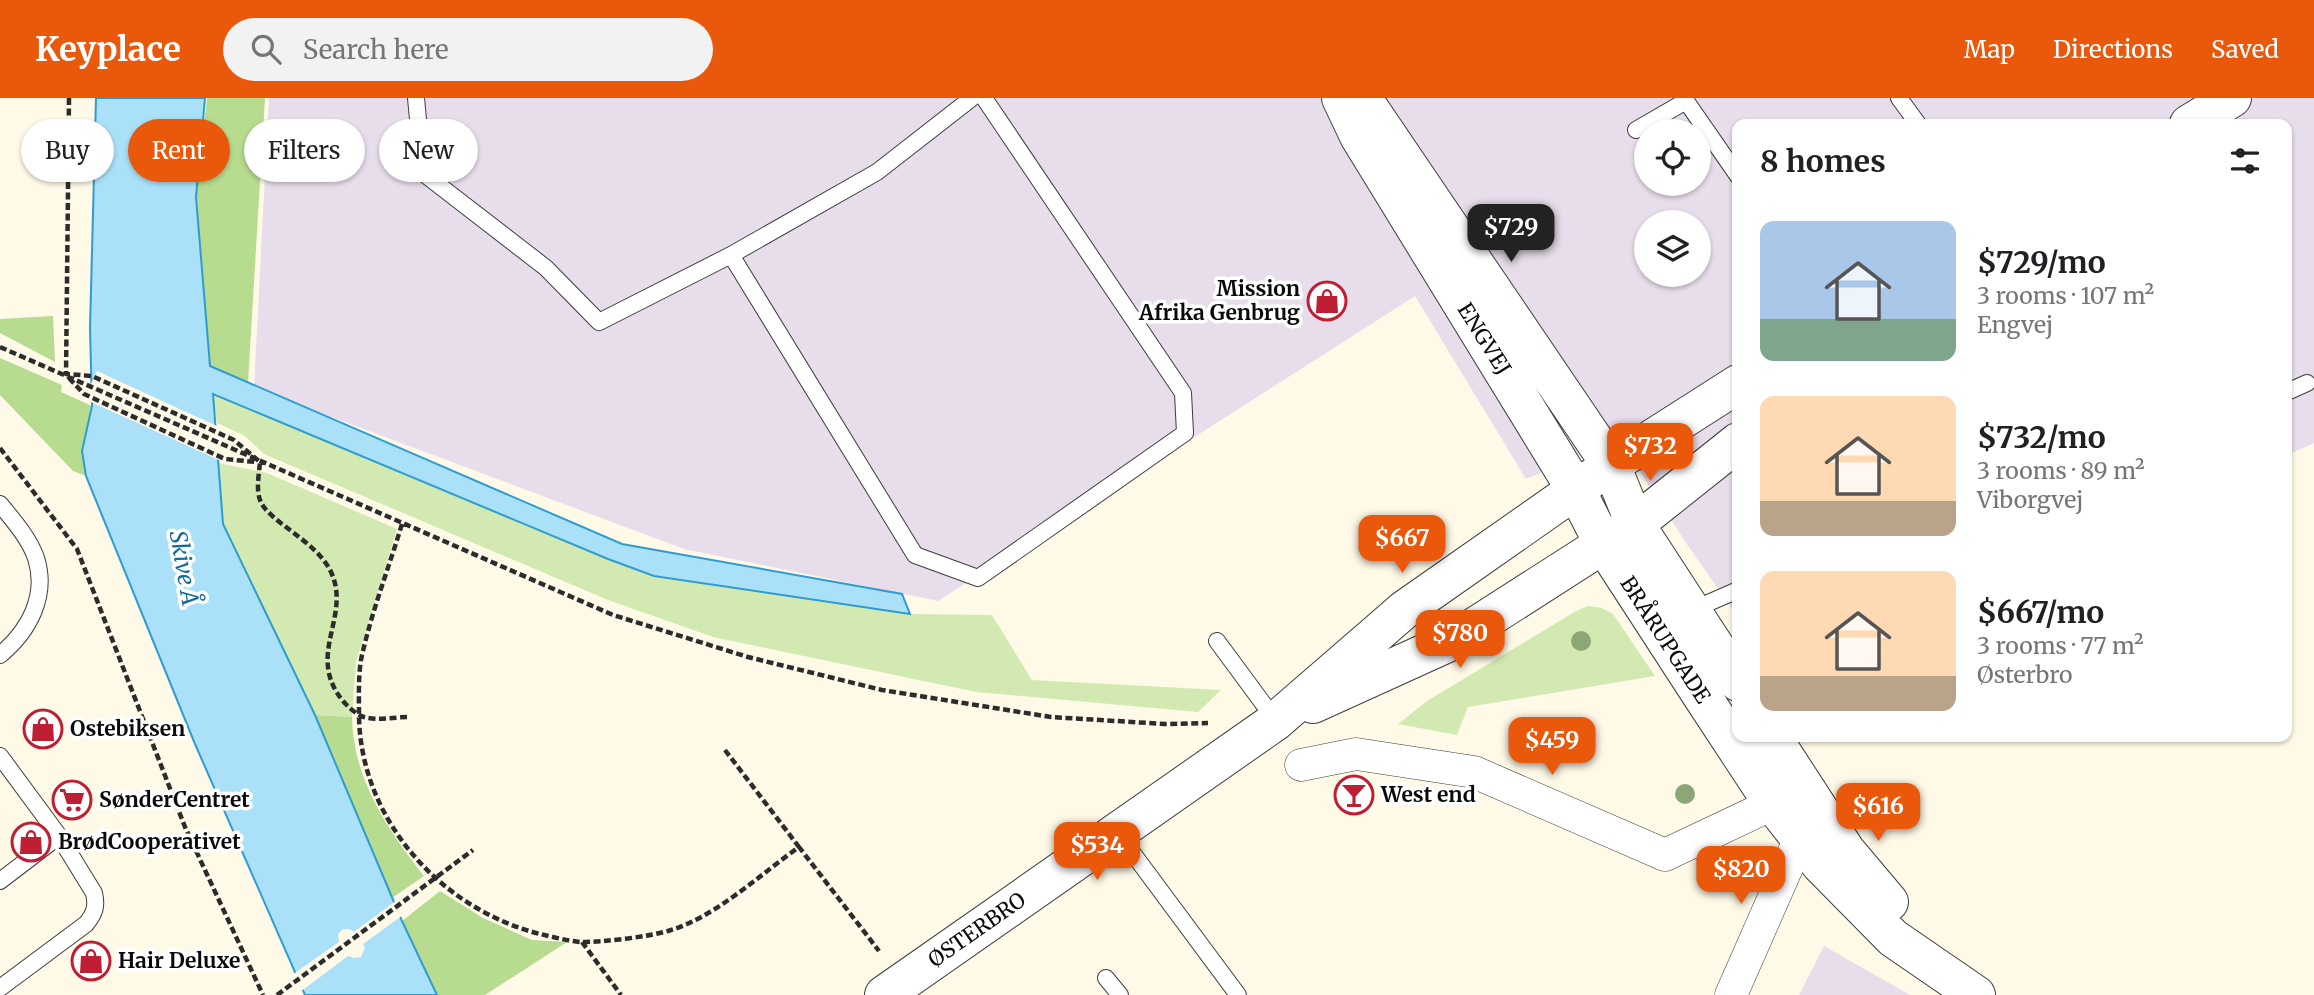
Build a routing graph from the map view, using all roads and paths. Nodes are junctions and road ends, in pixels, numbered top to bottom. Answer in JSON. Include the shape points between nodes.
{"nodes":[{"id":1,"x":69,"y":98,"type":"edge"},
{"id":2,"x":416,"y":98,"type":"edge"},
{"id":3,"x":972,"y":98,"type":"edge"},
{"id":4,"x":984,"y":98,"type":"edge"},
{"id":5,"x":1341,"y":98,"type":"edge"},
{"id":6,"x":1361,"y":98,"type":"edge"},
{"id":7,"x":1899,"y":98,"type":"edge"},
{"id":8,"x":2232,"y":98,"type":"edge"},
{"id":9,"x":1655,"y":119,"type":"edge"},
{"id":10,"x":1698,"y":119,"type":"edge"},
{"id":11,"x":1914,"y":119,"type":"edge"},
{"id":12,"x":2197,"y":119,"type":"edge"},
{"id":13,"x":1711,"y":137,"type":"edge"},
{"id":14,"x":1732,"y":167,"type":"edge"},
{"id":15,"x":731,"y":255,"type":"junction"},
{"id":16,"x":0,"y":347,"type":"edge"},
{"id":17,"x":66,"y":374,"type":"junction"},
{"id":18,"x":2307,"y":383,"type":"dead end"},
{"id":19,"x":1732,"y":388,"type":"edge"},
{"id":20,"x":2292,"y":390,"type":"edge"},
{"id":21,"x":1732,"y":447,"type":"edge"},
{"id":22,"x":0,"y":448,"type":"edge"},
{"id":23,"x":260,"y":463,"type":"junction"},
{"id":24,"x":1611,"y":465,"type":"junction"},
{"id":25,"x":1576,"y":490,"type":"junction"},
{"id":26,"x":0,"y":504,"type":"edge"},
{"id":27,"x":402,"y":524,"type":"junction"},
{"id":28,"x":1635,"y":524,"type":"junction"},
{"id":29,"x":1604,"y":545,"type":"junction"},
{"id":30,"x":1732,"y":593,"type":"edge"},
{"id":31,"x":1692,"y":610,"type":"junction"},
{"id":32,"x":1217,"y":641,"type":"dead end"},
{"id":33,"x":0,"y":654,"type":"edge"},
{"id":34,"x":1732,"y":673,"type":"edge"},
{"id":35,"x":359,"y":714,"type":"junction"},
{"id":36,"x":408,"y":717,"type":"dead end"},
{"id":37,"x":1732,"y":719,"type":"edge"},
{"id":38,"x":1276,"y":721,"type":"junction"},
{"id":39,"x":1221,"y":723,"type":"dead end"},
{"id":40,"x":1749,"y":742,"type":"edge"},
{"id":41,"x":1773,"y":742,"type":"edge"},
{"id":42,"x":725,"y":750,"type":"dead end"},
{"id":43,"x":1,"y":760,"type":"edge"},
{"id":44,"x":1301,"y":765,"type":"dead end"},
{"id":45,"x":1789,"y":796,"type":"junction"},
{"id":46,"x":1117,"y":832,"type":"junction"},
{"id":47,"x":60,"y":836,"type":"junction"},
{"id":48,"x":1800,"y":838,"type":"junction"},
{"id":49,"x":799,"y":847,"type":"junction"},
{"id":50,"x":473,"y":850,"type":"dead end"},
{"id":51,"x":435,"y":879,"type":"junction"},
{"id":52,"x":0,"y":881,"type":"edge"},
{"id":53,"x":581,"y":942,"type":"junction"},
{"id":54,"x":879,"y":951,"type":"dead end"},
{"id":55,"x":1106,"y":978,"type":"dead end"},
{"id":56,"x":1961,"y":985,"type":"edge"},
{"id":57,"x":0,"y":988,"type":"edge"},
{"id":58,"x":263,"y":995,"type":"edge"},
{"id":59,"x":276,"y":995,"type":"edge"},
{"id":60,"x":621,"y":995,"type":"edge"},
{"id":61,"x":884,"y":995,"type":"edge"},
{"id":62,"x":1120,"y":995,"type":"edge"},
{"id":63,"x":1238,"y":995,"type":"edge"},
{"id":64,"x":1731,"y":995,"type":"edge"}],
"edges":[{"from":1,"to":17,"type":"path"},
{"from":2,"to":15,"type":"lane","via":[[423,173],[546,268],[599,322]]},
{"from":3,"to":15,"type":"lane","via":[[877,172]]},
{"from":4,"to":15,"type":"lane","via":[[1182,393],[1185,433],[978,578],[915,555]]},
{"from":5,"to":25,"type":"street","name":"ENGVEJ","via":[[1359,136]]},
{"from":6,"to":24,"type":"street","name":"ENGVEJ"},
{"from":7,"to":11,"type":"lane"},
{"from":8,"to":12,"type":"street"},
{"from":9,"to":10,"type":"lane","via":[[1686,101]]},
{"from":13,"to":14,"type":"lane"},
{"from":16,"to":17,"type":"path"},
{"from":17,"to":23,"type":"path"},
{"from":17,"to":23,"type":"path","via":[[92,376],[234,440]]},
{"from":17,"to":23,"type":"path","via":[[84,394],[225,459]]},
{"from":18,"to":20,"type":"lane"},
{"from":19,"to":24,"type":"street","name":"ØSTERBRO"},
{"from":21,"to":28,"type":"street","name":"ØSTERBRO"},
{"from":22,"to":58,"type":"path","via":[[77,550],[185,827]]},
{"from":23,"to":27,"type":"path"},
{"from":23,"to":35,"type":"path","via":[[263,507],[309,544],[332,574],[337,603],[327,651],[330,678],[337,693]]},
{"from":24,"to":25,"type":"street","name":"ØSTERBRO"},
{"from":24,"to":28,"type":"street","name":"ENGVEJ"},
{"from":25,"to":29,"type":"street","name":"ENGVEJ"},
{"from":25,"to":38,"type":"street","name":"ØSTERBRO","via":[[1404,610]]},
{"from":26,"to":33,"type":"lane","via":[[25,536],[36,558],[39,581],[29,623]]},
{"from":27,"to":35,"type":"path","via":[[362,657]]},
{"from":27,"to":39,"type":"path","via":[[613,615],[814,675],[1051,717]]},
{"from":28,"to":29,"type":"street","name":"ØSTERBRO"},
{"from":28,"to":31,"type":"street","name":"BRÅRUPGADE"},
{"from":29,"to":37,"type":"street","name":"BRÅRUPGADE"},
{"from":29,"to":38,"type":"street","name":"ØSTERBRO","via":[[1454,640]]},
{"from":30,"to":31,"type":"lane"},
{"from":31,"to":34,"type":"street","name":"BRÅRUPGADE"},
{"from":32,"to":38,"type":"lane"},
{"from":35,"to":36,"type":"path","via":[[365,718]]},
{"from":35,"to":51,"type":"path","via":[[362,753],[378,800],[410,851]]},
{"from":38,"to":46,"type":"street","name":"ØSTERBRO"},
{"from":40,"to":45,"type":"street","name":"BRÅRUPGADE"},
{"from":41,"to":45,"type":"street","name":"BRÅRUPGADE"},
{"from":42,"to":49,"type":"path"},
{"from":43,"to":47,"type":"lane"},
{"from":44,"to":45,"type":"street","via":[[1356,754],[1474,772],[1665,855]]},
{"from":45,"to":48,"type":"street","name":"BRÅRUPGADE"},
{"from":45,"to":56,"type":"street","name":"BRÅRUPGADE","via":[[1846,851]]},
{"from":46,"to":61,"type":"street","name":"ØSTERBRO"},
{"from":46,"to":63,"type":"lane"},
{"from":47,"to":52,"type":"lane"},
{"from":47,"to":57,"type":"lane","via":[[94,893],[96,909],[86,924]]},
{"from":48,"to":56,"type":"street","name":"BRÅRUPGADE","via":[[1893,938]]},
{"from":48,"to":64,"type":"street"},
{"from":49,"to":53,"type":"path","via":[[718,906],[671,930]]},
{"from":49,"to":54,"type":"path"},
{"from":50,"to":51,"type":"path"},
{"from":51,"to":53,"type":"path","via":[[467,902],[521,929]]},
{"from":51,"to":59,"type":"path"},
{"from":53,"to":60,"type":"path"},
{"from":55,"to":62,"type":"lane"}]}
